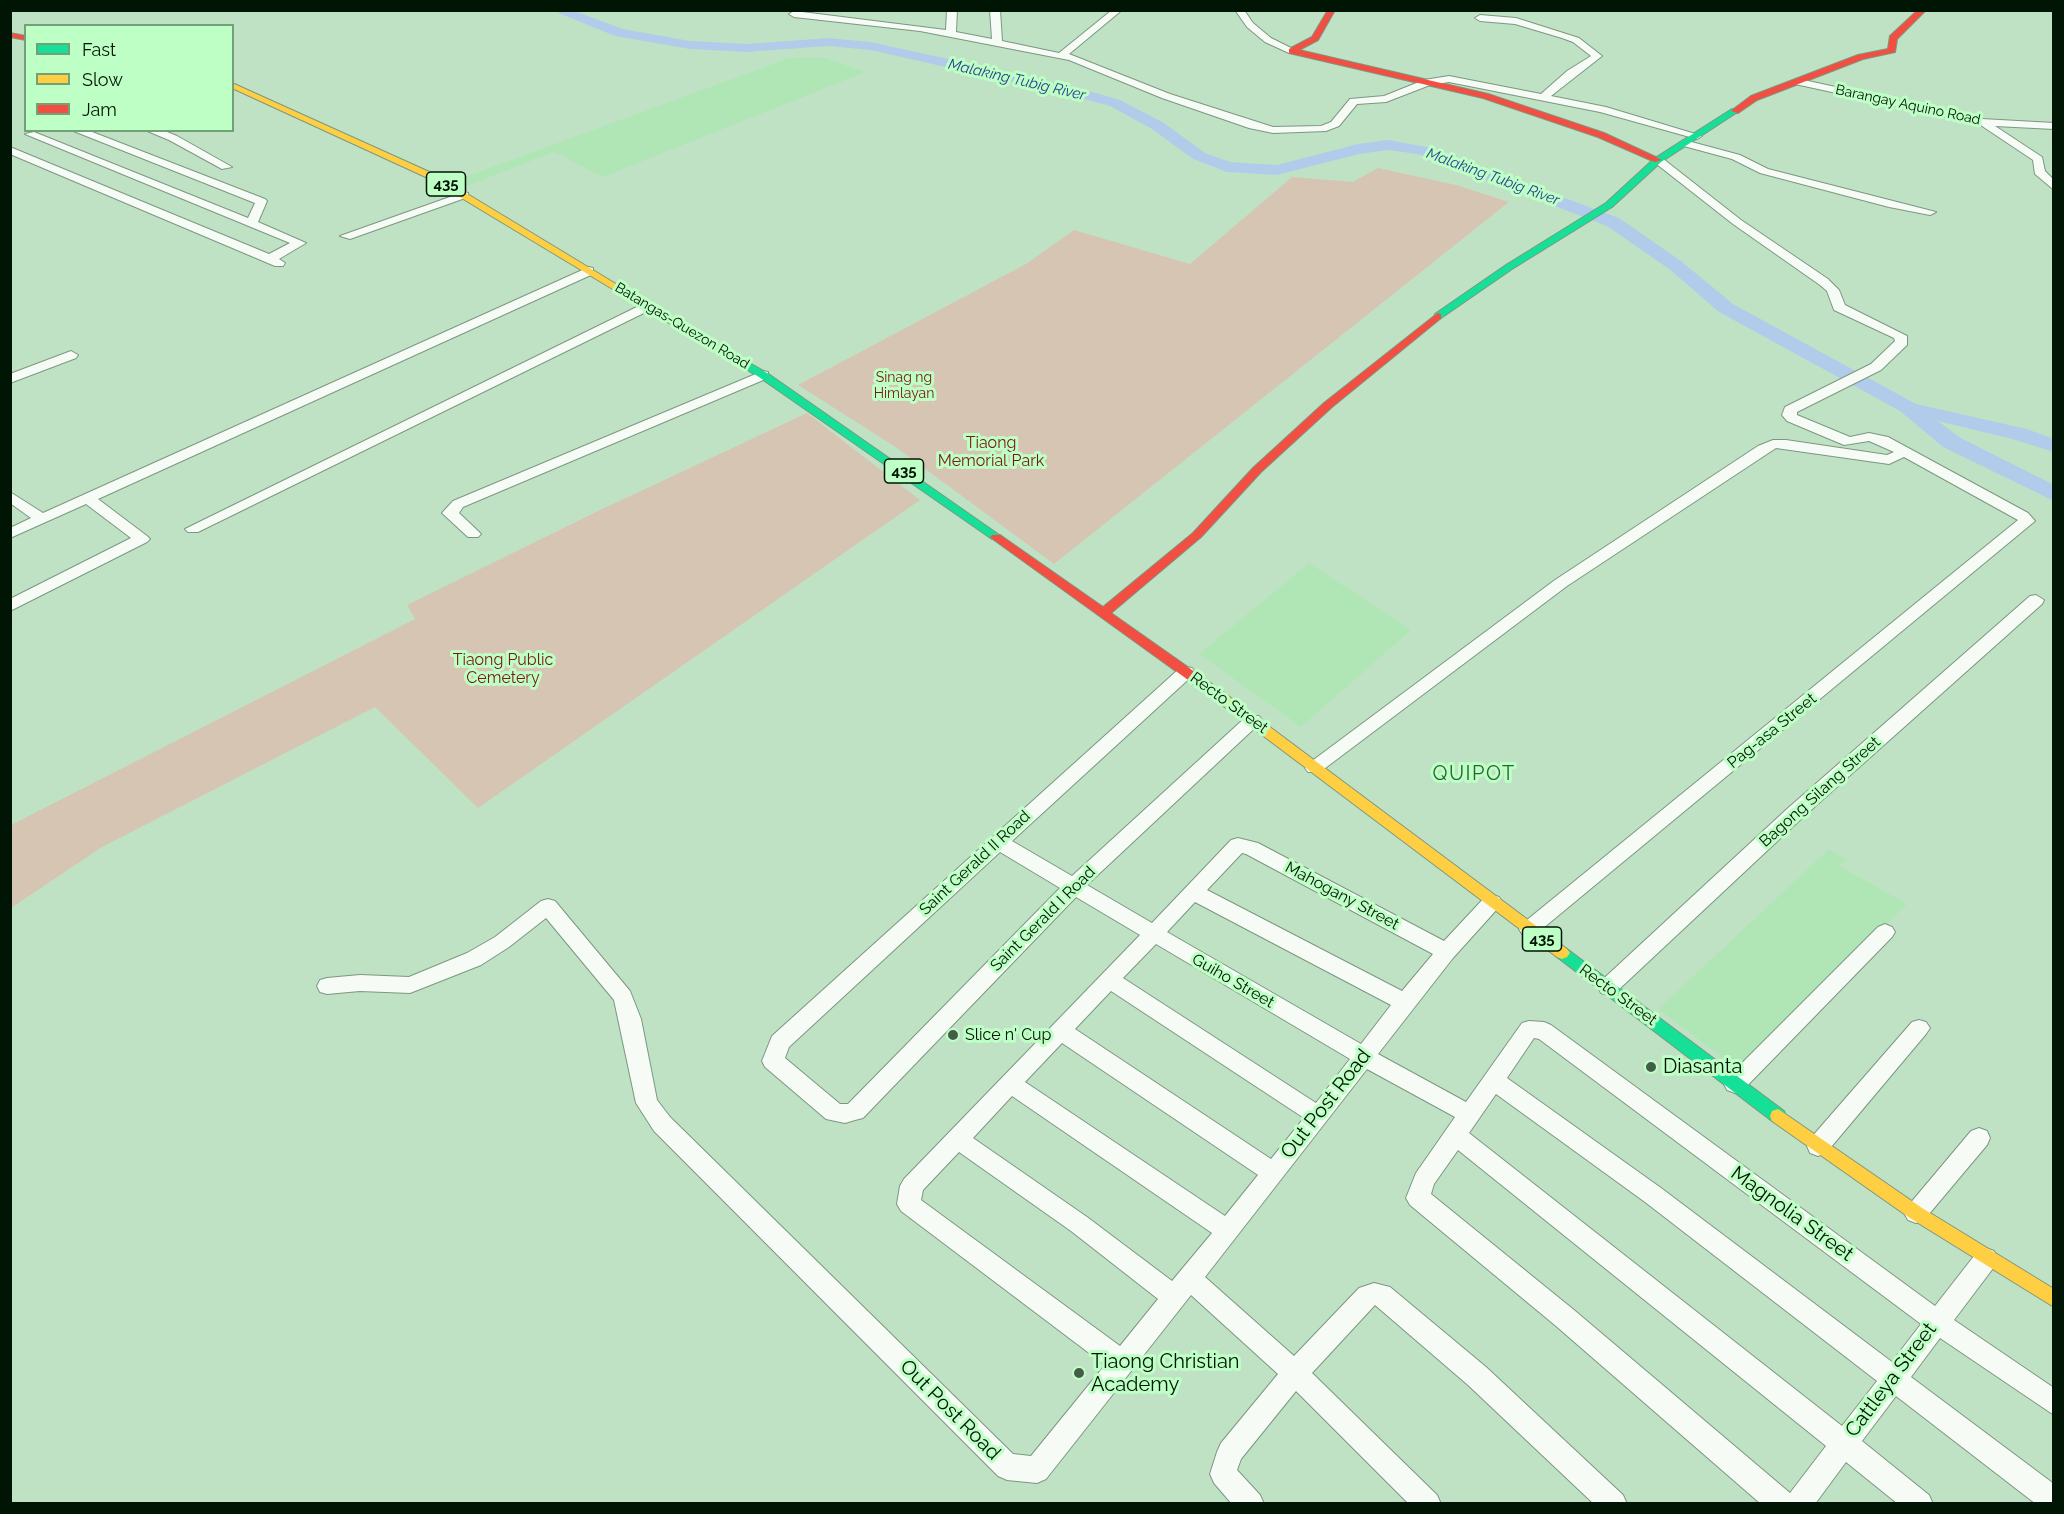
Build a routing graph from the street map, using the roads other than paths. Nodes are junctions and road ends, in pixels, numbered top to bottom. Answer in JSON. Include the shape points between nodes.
{"nodes":[{"id":1,"x":952,"y":10,"type":"edge"},
{"id":2,"x":995,"y":10,"type":"edge"},
{"id":3,"x":1118,"y":10,"type":"edge"},
{"id":4,"x":1239,"y":10,"type":"edge"},
{"id":5,"x":1332,"y":10,"type":"edge"},
{"id":6,"x":1923,"y":10,"type":"edge"},
{"id":7,"x":794,"y":14,"type":"dead end"},
{"id":8,"x":1480,"y":18,"type":"dead end"},
{"id":9,"x":951,"y":34,"type":"junction"},
{"id":10,"x":997,"y":43,"type":"junction"},
{"id":11,"x":1292,"y":51,"type":"junction"},
{"id":12,"x":1061,"y":56,"type":"junction"},
{"id":13,"x":1428,"y":82,"type":"junction"},
{"id":14,"x":1799,"y":82,"type":"junction"},
{"id":15,"x":234,"y":86,"type":"edge"},
{"id":16,"x":1545,"y":96,"type":"junction"},
{"id":17,"x":1982,"y":122,"type":"junction"},
{"id":18,"x":2054,"y":126,"type":"edge"},
{"id":19,"x":35,"y":132,"type":"edge"},
{"id":20,"x":81,"y":132,"type":"edge"},
{"id":21,"x":156,"y":132,"type":"edge"},
{"id":22,"x":1690,"y":139,"type":"junction"},
{"id":23,"x":10,"y":142,"type":"edge"},
{"id":24,"x":10,"y":150,"type":"edge"},
{"id":25,"x":1658,"y":160,"type":"junction"},
{"id":26,"x":226,"y":167,"type":"dead end"},
{"id":27,"x":2054,"y":187,"type":"edge"},
{"id":28,"x":464,"y":195,"type":"junction"},
{"id":29,"x":1930,"y":212,"type":"dead end"},
{"id":30,"x":252,"y":222,"type":"junction"},
{"id":31,"x":346,"y":236,"type":"dead end"},
{"id":32,"x":589,"y":271,"type":"junction"},
{"id":33,"x":647,"y":306,"type":"junction"},
{"id":34,"x":71,"y":355,"type":"dead end"},
{"id":35,"x":764,"y":375,"type":"junction"},
{"id":36,"x":10,"y":379,"type":"edge"},
{"id":37,"x":1905,"y":451,"type":"junction"},
{"id":38,"x":10,"y":496,"type":"edge"},
{"id":39,"x":87,"y":498,"type":"junction"},
{"id":40,"x":42,"y":519,"type":"junction"},
{"id":41,"x":193,"y":529,"type":"dead end"},
{"id":42,"x":10,"y":534,"type":"edge"},
{"id":43,"x":473,"y":534,"type":"dead end"},
{"id":44,"x":2036,"y":600,"type":"dead end"},
{"id":45,"x":10,"y":606,"type":"edge"},
{"id":46,"x":1104,"y":612,"type":"junction"},
{"id":47,"x":1186,"y":672,"type":"junction"},
{"id":48,"x":1253,"y":720,"type":"junction"},
{"id":49,"x":1314,"y":768,"type":"junction"},
{"id":50,"x":998,"y":842,"type":"junction"},
{"id":51,"x":1073,"y":887,"type":"junction"},
{"id":52,"x":1193,"y":892,"type":"junction"},
{"id":53,"x":1492,"y":902,"type":"junction"},
{"id":54,"x":1529,"y":929,"type":"junction"},
{"id":55,"x":1885,"y":932,"type":"dead end"},
{"id":56,"x":1153,"y":934,"type":"junction"},
{"id":57,"x":1446,"y":952,"type":"junction"},
{"id":58,"x":1108,"y":979,"type":"junction"},
{"id":59,"x":327,"y":986,"type":"dead end"},
{"id":60,"x":1608,"y":987,"type":"junction"},
{"id":61,"x":1405,"y":1002,"type":"junction"},
{"id":62,"x":1919,"y":1028,"type":"dead end"},
{"id":63,"x":1060,"y":1030,"type":"junction"},
{"id":64,"x":1364,"y":1056,"type":"junction"},
{"id":65,"x":1494,"y":1080,"type":"junction"},
{"id":66,"x":1010,"y":1083,"type":"junction"},
{"id":67,"x":1735,"y":1083,"type":"junction"},
{"id":68,"x":834,"y":1112,"type":"joint"},
{"id":69,"x":1471,"y":1115,"type":"junction"},
{"id":70,"x":1319,"y":1116,"type":"junction"},
{"id":71,"x":1457,"y":1136,"type":"junction"},
{"id":72,"x":1979,"y":1138,"type":"dead end"},
{"id":73,"x":957,"y":1139,"type":"junction"},
{"id":74,"x":1818,"y":1146,"type":"junction"},
{"id":75,"x":1273,"y":1172,"type":"junction"},
{"id":76,"x":1916,"y":1213,"type":"junction"},
{"id":77,"x":1227,"y":1230,"type":"junction"},
{"id":78,"x":1986,"y":1259,"type":"junction"},
{"id":79,"x":1182,"y":1288,"type":"junction"},
{"id":80,"x":2054,"y":1299,"type":"edge"},
{"id":81,"x":1936,"y":1321,"type":"junction"},
{"id":82,"x":1120,"y":1363,"type":"junction"},
{"id":83,"x":1295,"y":1373,"type":"junction"},
{"id":84,"x":1892,"y":1380,"type":"junction"},
{"id":85,"x":2054,"y":1403,"type":"edge"},
{"id":86,"x":1843,"y":1444,"type":"junction"},
{"id":87,"x":2054,"y":1501,"type":"edge"},
{"id":88,"x":1251,"y":1503,"type":"edge"},
{"id":89,"x":1428,"y":1503,"type":"edge"},
{"id":90,"x":1614,"y":1503,"type":"edge"},
{"id":91,"x":1782,"y":1503,"type":"edge"},
{"id":92,"x":1798,"y":1503,"type":"edge"},
{"id":93,"x":1920,"y":1503,"type":"edge"}],
"edges":[{"from":1,"to":9,"type":"street"},
{"from":2,"to":10,"type":"street"},
{"from":3,"to":12,"type":"street"},
{"from":4,"to":11,"type":"street","via":[[1268,40]]},
{"from":5,"to":11,"type":"street","via":[[1315,38]]},
{"from":6,"to":14,"type":"street","via":[[1893,38],[1892,50],[1862,57]]},
{"from":7,"to":9,"type":"street"},
{"from":8,"to":16,"type":"street","via":[[1524,23],[1565,36],[1597,56]]},
{"from":9,"to":10,"type":"street"},
{"from":10,"to":12,"type":"street"},
{"from":11,"to":13,"type":"street"},
{"from":12,"to":13,"type":"street","via":[[1253,126],[1274,130],[1322,129],[1335,124],[1354,101],[1386,99]]},
{"from":13,"to":16,"type":"street","via":[[1449,79]]},
{"from":13,"to":25,"type":"street","via":[[1485,96],[1580,128]]},
{"from":14,"to":17,"type":"street","name":"Barangay Aquino Road"},
{"from":14,"to":22,"type":"street","via":[[1754,98]]},
{"from":15,"to":28,"type":"street","name":"Batangas-Quezon Road","number":"435","via":[[434,177]]},
{"from":16,"to":22,"type":"street"},
{"from":17,"to":18,"type":"street","name":"Barangay Aquino Road"},
{"from":17,"to":27,"type":"street","via":[[2038,159],[2038,172]]},
{"from":19,"to":23,"type":"street"},
{"from":19,"to":30,"type":"street"},
{"from":20,"to":30,"type":"street","via":[[261,201]]},
{"from":21,"to":26,"type":"street"},
{"from":22,"to":25,"type":"street"},
{"from":22,"to":29,"type":"street","via":[[1776,174]]},
{"from":24,"to":30,"type":"street","via":[[275,261],[300,243]]},
{"from":25,"to":37,"type":"street","via":[[1737,222],[1824,282],[1833,290],[1839,307],[1900,336],[1902,342],[1876,367],[1822,392],[1790,410],[1789,415],[1849,442],[1875,437]]},
{"from":25,"to":46,"type":"street","via":[[1608,205],[1436,317],[1328,405],[1257,470],[1197,535]]},
{"from":28,"to":31,"type":"street"},
{"from":28,"to":32,"type":"street","name":"Batangas-Quezon Road","number":"435"},
{"from":32,"to":33,"type":"street","name":"Batangas-Quezon Road","number":"435"},
{"from":32,"to":39,"type":"street"},
{"from":33,"to":35,"type":"street","name":"Batangas-Quezon Road","number":"435"},
{"from":33,"to":41,"type":"street"},
{"from":34,"to":36,"type":"street"},
{"from":35,"to":43,"type":"street","via":[[458,504],[450,513]]},
{"from":35,"to":46,"type":"street","name":"Batangas-Quezon Road","number":"435"},
{"from":37,"to":49,"type":"street","via":[[1889,460],[1786,444],[1763,449],[1561,584]]},
{"from":37,"to":54,"type":"street","name":"Pag-asa Street","via":[[2027,521]]},
{"from":38,"to":40,"type":"street"},
{"from":39,"to":40,"type":"street"},
{"from":39,"to":45,"type":"street","via":[[142,539]]},
{"from":40,"to":42,"type":"street"},
{"from":44,"to":60,"type":"street","name":"Bagong Silang Street","via":[[1794,814]]},
{"from":46,"to":47,"type":"street","name":"Recto Street","number":"435"},
{"from":47,"to":48,"type":"street","name":"Recto Street","number":"435"},
{"from":47,"to":50,"type":"street","name":"Saint Gerald II Road"},
{"from":48,"to":49,"type":"street","name":"Recto Street","number":"435"},
{"from":48,"to":51,"type":"street","name":"Saint Gerald I Road"},
{"from":49,"to":53,"type":"street","name":"Recto Street","number":"435"},
{"from":50,"to":51,"type":"street","name":"Guiho Street"},
{"from":50,"to":68,"type":"street","name":"Saint Gerald II Road","via":[[780,1042],[773,1061]]},
{"from":51,"to":56,"type":"street","name":"Guiho Street"},
{"from":51,"to":68,"type":"street","name":"Saint Gerald I Road","via":[[855,1111]]},
{"from":52,"to":56,"type":"street"},
{"from":52,"to":57,"type":"street","name":"Mahogany Street","via":[[1238,844]]},
{"from":52,"to":61,"type":"street"},
{"from":53,"to":54,"type":"street","name":"Recto Street","number":"435"},
{"from":53,"to":57,"type":"street","name":"Out Post Road"},
{"from":54,"to":60,"type":"street","name":"Recto Street","number":"435"},
{"from":55,"to":67,"type":"street"},
{"from":56,"to":58,"type":"street"},
{"from":56,"to":64,"type":"street","name":"Guiho Street"},
{"from":57,"to":61,"type":"street","name":"Out Post Road"},
{"from":58,"to":63,"type":"street"},
{"from":58,"to":70,"type":"street"},
{"from":59,"to":82,"type":"street","name":"Out Post Road","via":[[360,982],[410,985],[474,959],[548,906],[623,997],[647,1103],[662,1124],[1007,1467],[1037,1470]]},
{"from":60,"to":67,"type":"street","name":"Recto Street","number":"435"},
{"from":61,"to":64,"type":"street","name":"Out Post Road"},
{"from":62,"to":74,"type":"street"},
{"from":63,"to":66,"type":"street"},
{"from":63,"to":75,"type":"street"},
{"from":64,"to":69,"type":"street","name":"Guiho Street"},
{"from":64,"to":70,"type":"street","name":"Out Post Road"},
{"from":65,"to":69,"type":"street"},
{"from":65,"to":81,"type":"street","name":"Magnolia Street","via":[[1529,1029],[1544,1031]]},
{"from":65,"to":84,"type":"street","via":[[1653,1195]]},
{"from":66,"to":73,"type":"street"},
{"from":66,"to":77,"type":"street"},
{"from":67,"to":74,"type":"street","name":"Recto Street","number":"435"},
{"from":69,"to":71,"type":"street"},
{"from":70,"to":75,"type":"street","name":"Out Post Road"},
{"from":71,"to":86,"type":"street"},
{"from":71,"to":91,"type":"street","via":[[1425,1180],[1418,1198]]},
{"from":72,"to":76,"type":"street"},
{"from":73,"to":79,"type":"street","via":[[1079,1224]]},
{"from":73,"to":82,"type":"street","via":[[912,1186],[909,1204],[1098,1342]]},
{"from":74,"to":76,"type":"street","name":"Recto Street","number":"435"},
{"from":75,"to":77,"type":"street","name":"Out Post Road"},
{"from":76,"to":78,"type":"street","name":"Recto Street","number":"435"},
{"from":77,"to":79,"type":"street","name":"Out Post Road"},
{"from":78,"to":80,"type":"street","name":"Recto Street","number":"435"},
{"from":78,"to":81,"type":"street","name":"Cattleya Street"},
{"from":79,"to":82,"type":"street","name":"Out Post Road"},
{"from":79,"to":83,"type":"street"},
{"from":81,"to":84,"type":"street","name":"Cattleya Street"},
{"from":81,"to":85,"type":"street","name":"Magnolia Street"},
{"from":83,"to":88,"type":"street","via":[[1225,1462],[1223,1474]]},
{"from":83,"to":89,"type":"street"},
{"from":83,"to":90,"type":"street","via":[[1368,1296],[1380,1295],[1477,1376]]},
{"from":84,"to":86,"type":"street","name":"Cattleya Street"},
{"from":84,"to":87,"type":"street"},
{"from":86,"to":92,"type":"street","name":"Cattleya Street"},
{"from":86,"to":93,"type":"street"}]}
